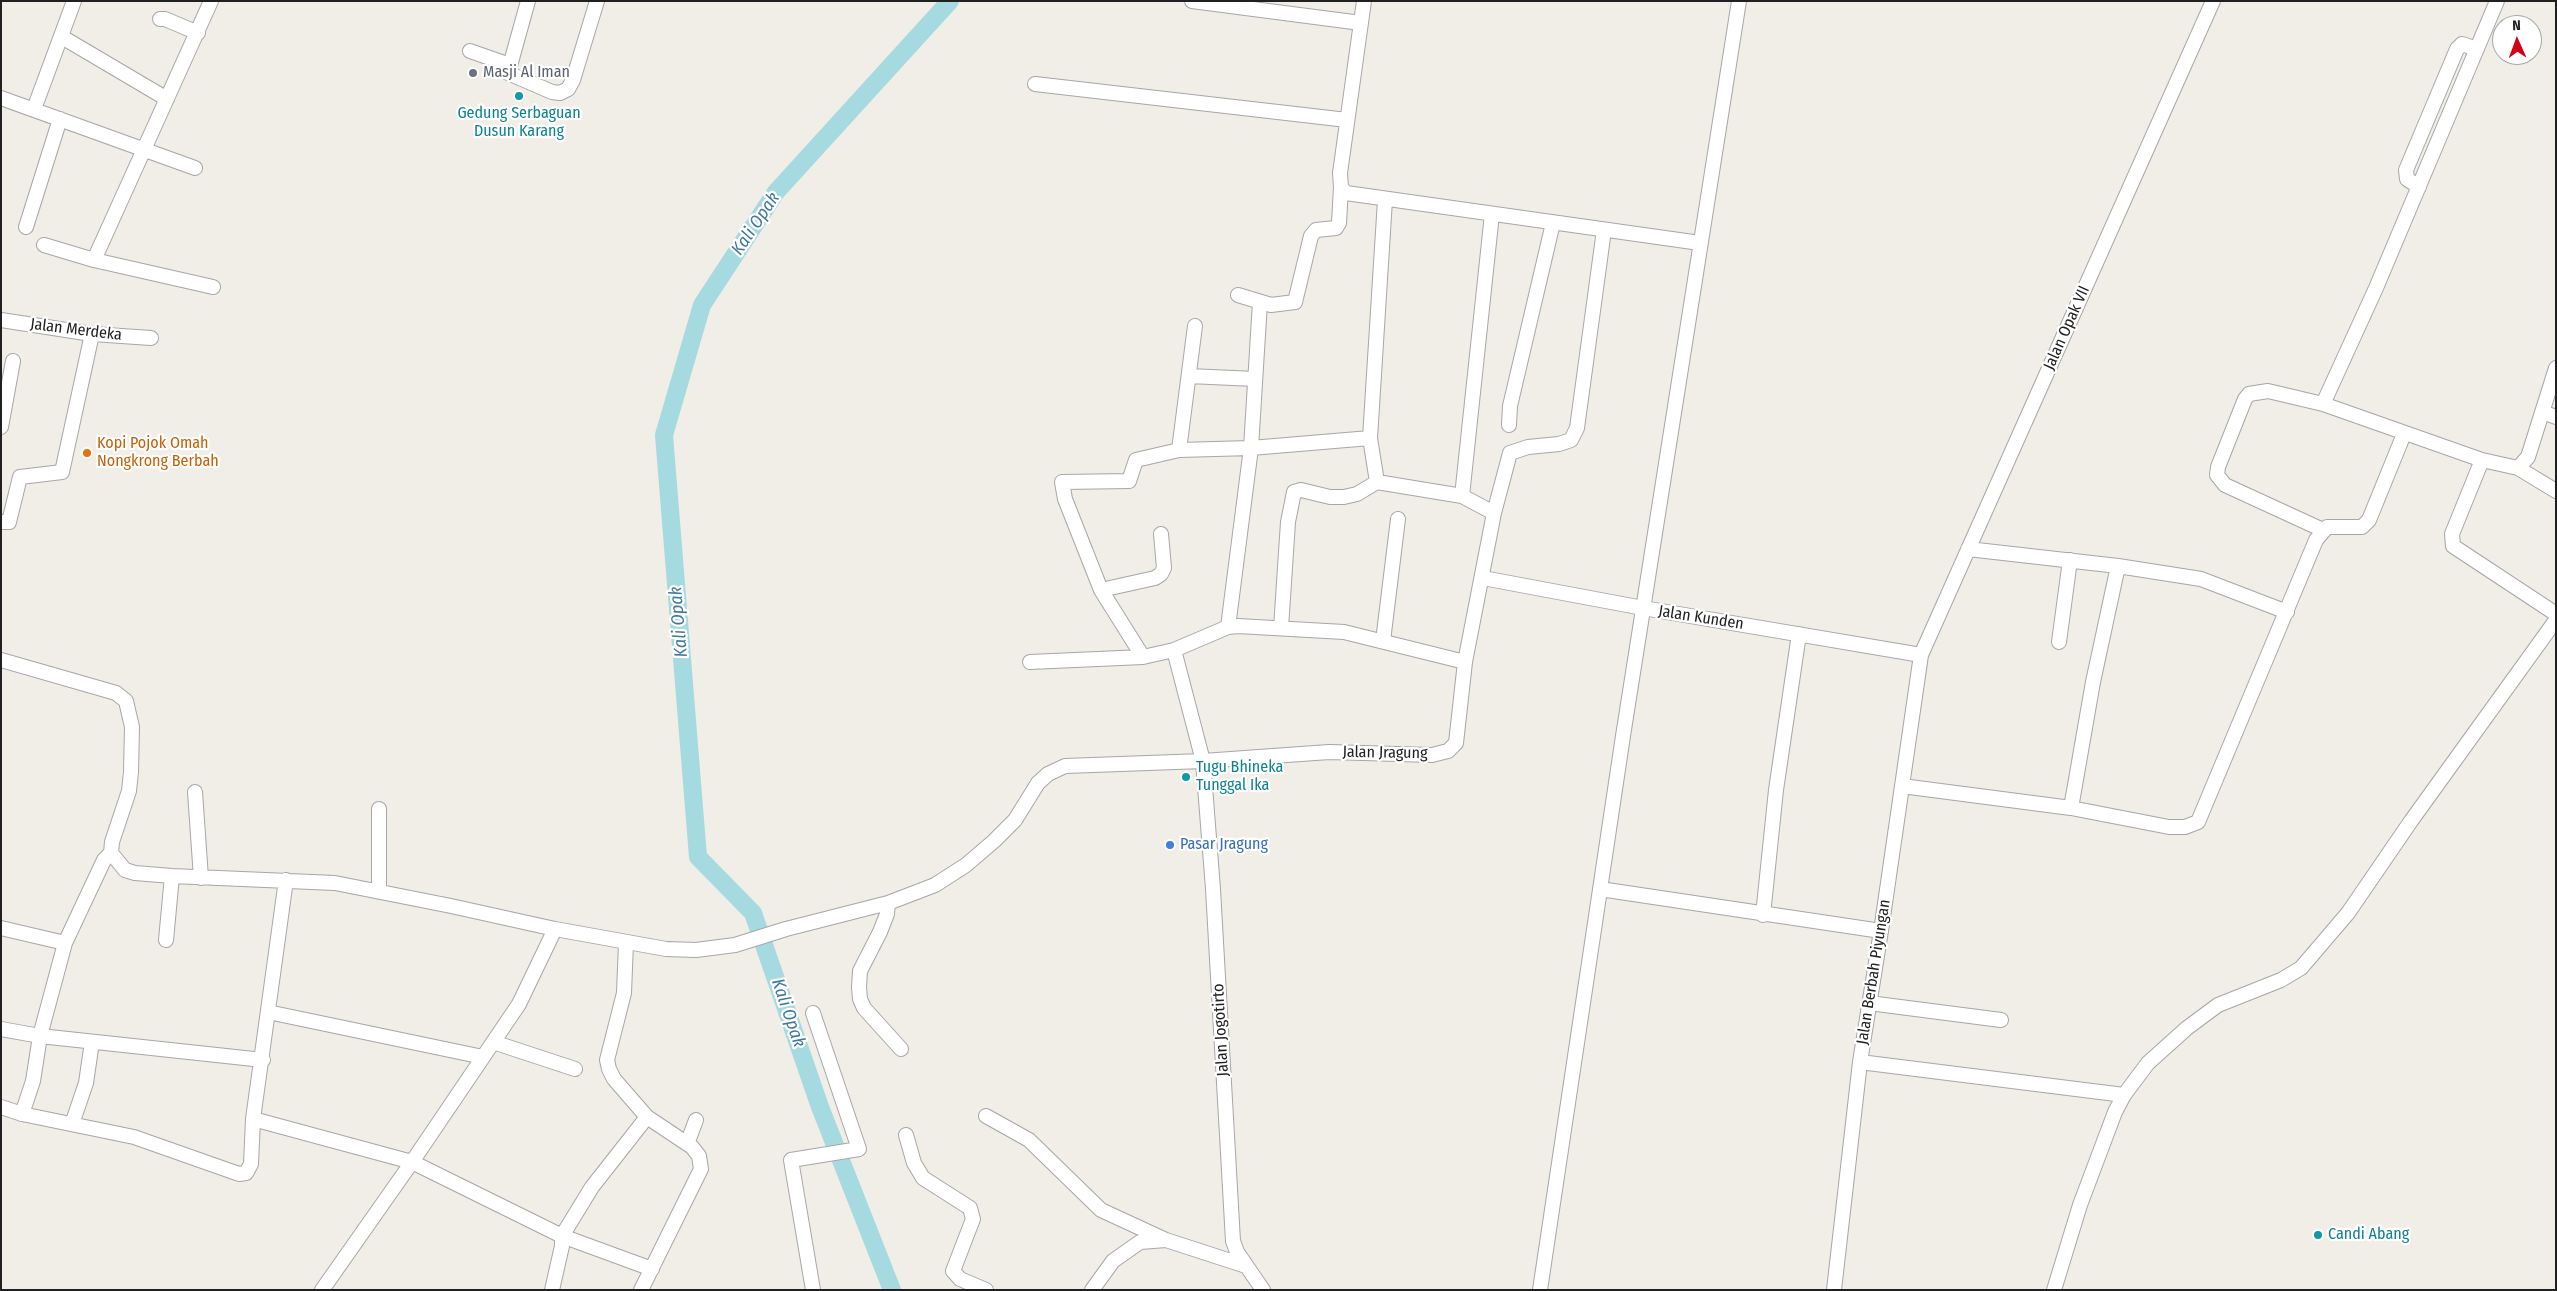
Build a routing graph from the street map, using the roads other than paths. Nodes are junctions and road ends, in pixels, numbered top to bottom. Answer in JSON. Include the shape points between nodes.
{"nodes":[{"id":1,"x":74,"y":1,"type":"edge"},
{"id":2,"x":211,"y":1,"type":"edge"},
{"id":3,"x":528,"y":1,"type":"edge"},
{"id":4,"x":597,"y":1,"type":"edge"},
{"id":5,"x":1192,"y":1,"type":"edge"},
{"id":6,"x":1364,"y":1,"type":"edge"},
{"id":7,"x":1739,"y":1,"type":"edge"},
{"id":8,"x":2213,"y":1,"type":"edge"},
{"id":9,"x":2497,"y":1,"type":"edge"},
{"id":10,"x":160,"y":19,"type":"dead end"},
{"id":11,"x":1360,"y":23,"type":"junction"},
{"id":12,"x":198,"y":33,"type":"junction"},
{"id":13,"x":62,"y":37,"type":"junction"},
{"id":14,"x":2477,"y":50,"type":"junction"},
{"id":15,"x":470,"y":51,"type":"dead end"},
{"id":16,"x":510,"y":65,"type":"junction"},
{"id":17,"x":1035,"y":84,"type":"dead end"},
{"id":18,"x":1,"y":98,"type":"edge"},
{"id":19,"x":167,"y":99,"type":"junction"},
{"id":20,"x":34,"y":109,"type":"junction"},
{"id":21,"x":60,"y":118,"type":"junction"},
{"id":22,"x":1347,"y":120,"type":"junction"},
{"id":23,"x":144,"y":151,"type":"junction"},
{"id":24,"x":196,"y":168,"type":"dead end"},
{"id":25,"x":1341,"y":187,"type":"junction"},
{"id":26,"x":2419,"y":187,"type":"junction"},
{"id":27,"x":1385,"y":200,"type":"junction"},
{"id":28,"x":1492,"y":214,"type":"junction"},
{"id":29,"x":1553,"y":223,"type":"junction"},
{"id":30,"x":26,"y":227,"type":"dead end"},
{"id":31,"x":1604,"y":230,"type":"junction"},
{"id":32,"x":1700,"y":244,"type":"junction"},
{"id":33,"x":44,"y":245,"type":"dead end"},
{"id":34,"x":94,"y":260,"type":"junction"},
{"id":35,"x":214,"y":287,"type":"dead end"},
{"id":36,"x":1238,"y":295,"type":"dead end"},
{"id":37,"x":1260,"y":302,"type":"junction"},
{"id":38,"x":1,"y":320,"type":"edge"},
{"id":39,"x":1195,"y":326,"type":"dead end"},
{"id":40,"x":92,"y":334,"type":"junction"},
{"id":41,"x":151,"y":338,"type":"dead end"},
{"id":42,"x":13,"y":361,"type":"dead end"},
{"id":43,"x":2556,"y":368,"type":"edge"},
{"id":44,"x":1189,"y":376,"type":"junction"},
{"id":45,"x":1255,"y":379,"type":"junction"},
{"id":46,"x":2323,"y":404,"type":"junction"},
{"id":47,"x":2542,"y":412,"type":"junction"},
{"id":48,"x":2556,"y":417,"type":"edge"},
{"id":49,"x":1509,"y":425,"type":"dead end"},
{"id":50,"x":1,"y":427,"type":"edge"},
{"id":51,"x":2404,"y":434,"type":"junction"},
{"id":52,"x":1370,"y":438,"type":"junction"},
{"id":53,"x":1251,"y":448,"type":"junction"},
{"id":54,"x":1179,"y":450,"type":"junction"},
{"id":55,"x":2482,"y":460,"type":"junction"},
{"id":56,"x":2518,"y":468,"type":"junction"},
{"id":57,"x":1376,"y":482,"type":"junction"},
{"id":58,"x":2556,"y":491,"type":"edge"},
{"id":59,"x":1462,"y":496,"type":"junction"},
{"id":60,"x":1494,"y":513,"type":"junction"},
{"id":61,"x":1398,"y":518,"type":"dead end"},
{"id":62,"x":1,"y":522,"type":"edge"},
{"id":63,"x":2323,"y":530,"type":"junction"},
{"id":64,"x":1161,"y":534,"type":"dead end"},
{"id":65,"x":1968,"y":549,"type":"junction"},
{"id":66,"x":2070,"y":560,"type":"junction"},
{"id":67,"x":2118,"y":566,"type":"junction"},
{"id":68,"x":1483,"y":578,"type":"junction"},
{"id":69,"x":1101,"y":590,"type":"junction"},
{"id":70,"x":1643,"y":608,"type":"junction"},
{"id":71,"x":2287,"y":612,"type":"junction"},
{"id":72,"x":2556,"y":614,"type":"edge"},
{"id":73,"x":2556,"y":620,"type":"edge"},
{"id":74,"x":1228,"y":627,"type":"junction"},
{"id":75,"x":1281,"y":628,"type":"junction"},
{"id":76,"x":1799,"y":634,"type":"junction"},
{"id":77,"x":1383,"y":641,"type":"junction"},
{"id":78,"x":2059,"y":642,"type":"dead end"},
{"id":79,"x":1174,"y":650,"type":"junction"},
{"id":80,"x":1920,"y":655,"type":"junction"},
{"id":81,"x":1143,"y":657,"type":"junction"},
{"id":82,"x":1,"y":660,"type":"edge"},
{"id":83,"x":1030,"y":662,"type":"dead end"},
{"id":84,"x":1465,"y":662,"type":"junction"},
{"id":85,"x":1203,"y":761,"type":"junction"},
{"id":86,"x":1902,"y":786,"type":"junction"},
{"id":87,"x":195,"y":792,"type":"dead end"},
{"id":88,"x":2071,"y":808,"type":"junction"},
{"id":89,"x":379,"y":809,"type":"dead end"},
{"id":90,"x":111,"y":853,"type":"junction"},
{"id":91,"x":172,"y":876,"type":"junction"},
{"id":92,"x":201,"y":878,"type":"junction"},
{"id":93,"x":286,"y":880,"type":"junction"},
{"id":94,"x":1600,"y":889,"type":"junction"},
{"id":95,"x":379,"y":891,"type":"junction"},
{"id":96,"x":888,"y":903,"type":"junction"},
{"id":97,"x":1763,"y":915,"type":"junction"},
{"id":98,"x":1,"y":928,"type":"edge"},
{"id":99,"x":555,"y":929,"type":"junction"},
{"id":100,"x":1882,"y":931,"type":"junction"},
{"id":101,"x":166,"y":940,"type":"dead end"},
{"id":102,"x":65,"y":943,"type":"junction"},
{"id":103,"x":626,"y":943,"type":"junction"},
{"id":104,"x":1869,"y":1003,"type":"junction"},
{"id":105,"x":268,"y":1012,"type":"junction"},
{"id":106,"x":813,"y":1013,"type":"dead end"},
{"id":107,"x":2001,"y":1020,"type":"dead end"},
{"id":108,"x":1,"y":1029,"type":"edge"},
{"id":109,"x":40,"y":1036,"type":"junction"},
{"id":110,"x":92,"y":1042,"type":"junction"},
{"id":111,"x":493,"y":1042,"type":"junction"},
{"id":112,"x":901,"y":1049,"type":"dead end"},
{"id":113,"x":483,"y":1057,"type":"junction"},
{"id":114,"x":263,"y":1060,"type":"junction"},
{"id":115,"x":1860,"y":1062,"type":"junction"},
{"id":116,"x":575,"y":1069,"type":"dead end"},
{"id":117,"x":2124,"y":1096,"type":"junction"},
{"id":118,"x":1,"y":1107,"type":"edge"},
{"id":119,"x":22,"y":1114,"type":"junction"},
{"id":120,"x":986,"y":1116,"type":"dead end"},
{"id":121,"x":647,"y":1117,"type":"junction"},
{"id":122,"x":254,"y":1119,"type":"junction"},
{"id":123,"x":696,"y":1120,"type":"dead end"},
{"id":124,"x":72,"y":1124,"type":"junction"},
{"id":125,"x":906,"y":1134,"type":"dead end"},
{"id":126,"x":687,"y":1144,"type":"junction"},
{"id":127,"x":412,"y":1162,"type":"junction"},
{"id":128,"x":562,"y":1236,"type":"junction"},
{"id":129,"x":1166,"y":1240,"type":"junction"},
{"id":130,"x":1233,"y":1241,"type":"junction"},
{"id":131,"x":1207,"y":1253,"type":"junction"},
{"id":132,"x":1246,"y":1266,"type":"junction"},
{"id":133,"x":652,"y":1269,"type":"junction"},
{"id":134,"x":322,"y":1290,"type":"edge"},
{"id":135,"x":552,"y":1290,"type":"edge"},
{"id":136,"x":641,"y":1290,"type":"edge"},
{"id":137,"x":813,"y":1290,"type":"edge"},
{"id":138,"x":986,"y":1290,"type":"edge"},
{"id":139,"x":1092,"y":1290,"type":"edge"},
{"id":140,"x":1263,"y":1290,"type":"edge"},
{"id":141,"x":1540,"y":1290,"type":"edge"},
{"id":142,"x":1834,"y":1290,"type":"edge"},
{"id":143,"x":2054,"y":1290,"type":"edge"}],
"edges":[{"from":1,"to":13,"type":"street"},
{"from":2,"to":12,"type":"street"},
{"from":3,"to":16,"type":"street"},
{"from":4,"to":16,"type":"street","via":[[568,89],[552,92],[518,78],[508,73]]},
{"from":5,"to":11,"type":"street"},
{"from":6,"to":11,"type":"street"},
{"from":7,"to":32,"type":"street"},
{"from":8,"to":65,"type":"street","name":"Jalan Opak VII"},
{"from":9,"to":14,"type":"street"},
{"from":10,"to":12,"type":"street","via":[[165,18]]},
{"from":11,"to":22,"type":"street"},
{"from":12,"to":19,"type":"street"},
{"from":13,"to":19,"type":"street"},
{"from":13,"to":20,"type":"street"},
{"from":14,"to":26,"type":"street"},
{"from":14,"to":26,"type":"street","via":[[2467,44],[2459,46],[2446,75],[2405,174],[2406,179]]},
{"from":15,"to":16,"type":"street"},
{"from":17,"to":22,"type":"street"},
{"from":18,"to":20,"type":"street"},
{"from":19,"to":23,"type":"street"},
{"from":20,"to":21,"type":"street"},
{"from":21,"to":23,"type":"street"},
{"from":21,"to":30,"type":"street"},
{"from":22,"to":25,"type":"street"},
{"from":23,"to":24,"type":"street"},
{"from":23,"to":34,"type":"street"},
{"from":25,"to":27,"type":"street","via":[[1346,193]]},
{"from":25,"to":37,"type":"street","via":[[1339,224],[1336,228],[1316,230],[1311,236],[1296,302],[1271,305]]},
{"from":26,"to":46,"type":"street"},
{"from":27,"to":28,"type":"street"},
{"from":27,"to":52,"type":"street"},
{"from":28,"to":29,"type":"street"},
{"from":28,"to":59,"type":"street"},
{"from":29,"to":31,"type":"street"},
{"from":29,"to":49,"type":"street","via":[[1510,406]]},
{"from":31,"to":32,"type":"street"},
{"from":31,"to":60,"type":"street","name":"Jalan Jragung","via":[[1577,428],[1571,440],[1510,453]]},
{"from":32,"to":70,"type":"street"},
{"from":33,"to":34,"type":"street"},
{"from":34,"to":35,"type":"street"},
{"from":36,"to":37,"type":"street"},
{"from":37,"to":45,"type":"street"},
{"from":38,"to":40,"type":"street","name":"Jalan Merdeka"},
{"from":39,"to":44,"type":"street"},
{"from":40,"to":41,"type":"street","name":"Jalan Merdeka"},
{"from":40,"to":62,"type":"street","via":[[62,472],[20,477],[9,522]]},
{"from":42,"to":50,"type":"street"},
{"from":43,"to":47,"type":"street"},
{"from":44,"to":45,"type":"street"},
{"from":44,"to":54,"type":"street"},
{"from":45,"to":53,"type":"street"},
{"from":46,"to":51,"type":"street"},
{"from":46,"to":63,"type":"street","via":[[2268,391],[2249,394],[2217,475],[2225,485]]},
{"from":47,"to":48,"type":"street"},
{"from":47,"to":56,"type":"street","via":[[2528,457]]},
{"from":51,"to":55,"type":"street"},
{"from":51,"to":63,"type":"street","via":[[2369,520],[2362,527]]},
{"from":52,"to":53,"type":"street"},
{"from":52,"to":57,"type":"street"},
{"from":53,"to":54,"type":"street"},
{"from":53,"to":74,"type":"street"},
{"from":54,"to":69,"type":"street","via":[[1136,460],[1129,481],[1062,482],[1065,500]]},
{"from":55,"to":56,"type":"street"},
{"from":55,"to":72,"type":"street","via":[[2452,534],[2453,546]]},
{"from":56,"to":58,"type":"street"},
{"from":57,"to":59,"type":"street"},
{"from":57,"to":75,"type":"street","via":[[1357,494],[1344,497],[1300,490],[1294,492],[1288,522]]},
{"from":59,"to":60,"type":"street"},
{"from":60,"to":68,"type":"street","name":"Jalan Jragung"},
{"from":61,"to":77,"type":"street"},
{"from":63,"to":71,"type":"street"},
{"from":64,"to":69,"type":"street","via":[[1164,568],[1161,574]]},
{"from":65,"to":66,"type":"street"},
{"from":65,"to":80,"type":"street","name":"Jalan Opak VII"},
{"from":66,"to":67,"type":"street"},
{"from":66,"to":78,"type":"street"},
{"from":67,"to":71,"type":"street","via":[[2201,579]]},
{"from":67,"to":88,"type":"street"},
{"from":68,"to":70,"type":"street","name":"Jalan Kunden"},
{"from":68,"to":84,"type":"street","name":"Jalan Jragung"},
{"from":69,"to":81,"type":"street"},
{"from":70,"to":76,"type":"street","name":"Jalan Kunden"},
{"from":70,"to":94,"type":"street"},
{"from":71,"to":88,"type":"street","via":[[2198,822],[2184,827],[2169,827]]},
{"from":73,"to":117,"type":"street","via":[[2348,913],[2301,968],[2281,980],[2218,1005],[2148,1063]]},
{"from":74,"to":75,"type":"street"},
{"from":74,"to":79,"type":"street"},
{"from":75,"to":77,"type":"street","via":[[1344,632]]},
{"from":76,"to":80,"type":"street","name":"Jalan Kunden"},
{"from":76,"to":97,"type":"street","via":[[1776,790]]},
{"from":77,"to":84,"type":"street"},
{"from":79,"to":81,"type":"street"},
{"from":79,"to":85,"type":"street","name":"Jalan Jogotirto"},
{"from":80,"to":86,"type":"street","name":"Jalan Berbah Piyungan"},
{"from":81,"to":83,"type":"street"},
{"from":82,"to":90,"type":"street","via":[[101,688],[126,701],[132,727],[131,772],[129,791]]},
{"from":84,"to":85,"type":"street","name":"Jalan Jragung","via":[[1456,743],[1448,752],[1432,755],[1329,752]]},
{"from":85,"to":96,"type":"street","name":"Jalan Jragung","via":[[1065,766],[1038,783],[1015,820],[966,865],[935,885]]},
{"from":85,"to":130,"type":"street","name":"Jalan Jogotirto"},
{"from":86,"to":88,"type":"street"},
{"from":86,"to":100,"type":"street","name":"Jalan Berbah Piyungan"},
{"from":87,"to":92,"type":"street"},
{"from":89,"to":95,"type":"street"},
{"from":90,"to":91,"type":"street","name":"Jalan Jragung","via":[[125,870]]},
{"from":90,"to":102,"type":"street","via":[[104,860]]},
{"from":91,"to":92,"type":"street","name":"Jalan Jragung"},
{"from":91,"to":101,"type":"street"},
{"from":92,"to":93,"type":"street","name":"Jalan Jragung"},
{"from":93,"to":95,"type":"street","name":"Jalan Jragung","via":[[335,883]]},
{"from":93,"to":105,"type":"street"},
{"from":94,"to":97,"type":"street"},
{"from":94,"to":141,"type":"street"},
{"from":95,"to":99,"type":"street","name":"Jalan Jragung"},
{"from":96,"to":103,"type":"street","name":"Jalan Jragung","via":[[735,945],[696,950]]},
{"from":96,"to":112,"type":"street","via":[[880,932],[860,971],[858,986],[864,1008]]},
{"from":97,"to":100,"type":"street"},
{"from":98,"to":102,"type":"street"},
{"from":99,"to":103,"type":"street","name":"Jalan Jragung"},
{"from":99,"to":111,"type":"street","via":[[519,1004]]},
{"from":100,"to":104,"type":"street","name":"Jalan Berbah Piyungan"},
{"from":102,"to":109,"type":"street"},
{"from":103,"to":121,"type":"street","via":[[624,993],[607,1060],[614,1079]]},
{"from":104,"to":107,"type":"street"},
{"from":104,"to":115,"type":"street","name":"Jalan Berbah Piyungan"},
{"from":105,"to":113,"type":"street"},
{"from":105,"to":114,"type":"street"},
{"from":106,"to":137,"type":"street","via":[[859,1149],[791,1160]]},
{"from":108,"to":109,"type":"street"},
{"from":109,"to":110,"type":"street"},
{"from":109,"to":119,"type":"street","via":[[33,1081]]},
{"from":110,"to":114,"type":"street"},
{"from":110,"to":124,"type":"street","via":[[86,1083]]},
{"from":111,"to":113,"type":"street"},
{"from":111,"to":116,"type":"street"},
{"from":113,"to":127,"type":"street"},
{"from":114,"to":122,"type":"street"},
{"from":115,"to":117,"type":"street"},
{"from":115,"to":142,"type":"street","name":"Jalan Berbah Piyungan"},
{"from":117,"to":143,"type":"street","via":[[2080,1205]]},
{"from":118,"to":119,"type":"street"},
{"from":119,"to":124,"type":"street"},
{"from":120,"to":129,"type":"street","via":[[1029,1140],[1101,1210]]},
{"from":121,"to":126,"type":"street"},
{"from":121,"to":128,"type":"street","via":[[592,1186]]},
{"from":122,"to":124,"type":"street","via":[[251,1164],[246,1174],[134,1137]]},
{"from":122,"to":127,"type":"street"},
{"from":123,"to":126,"type":"street"},
{"from":125,"to":138,"type":"street","via":[[914,1163],[923,1178],[970,1208],[973,1219],[953,1270],[960,1279]]},
{"from":126,"to":133,"type":"street","via":[[699,1156],[701,1169]]},
{"from":127,"to":128,"type":"street"},
{"from":127,"to":134,"type":"street"},
{"from":128,"to":133,"type":"street"},
{"from":128,"to":135,"type":"street"},
{"from":129,"to":131,"type":"street"},
{"from":129,"to":139,"type":"street","via":[[1140,1242],[1113,1261]]},
{"from":130,"to":131,"type":"street"},
{"from":130,"to":132,"type":"street","name":"Jalan Jogotirto"},
{"from":131,"to":132,"type":"street"},
{"from":132,"to":140,"type":"street","name":"Jalan Jogotirto"},
{"from":133,"to":136,"type":"street"}]}
